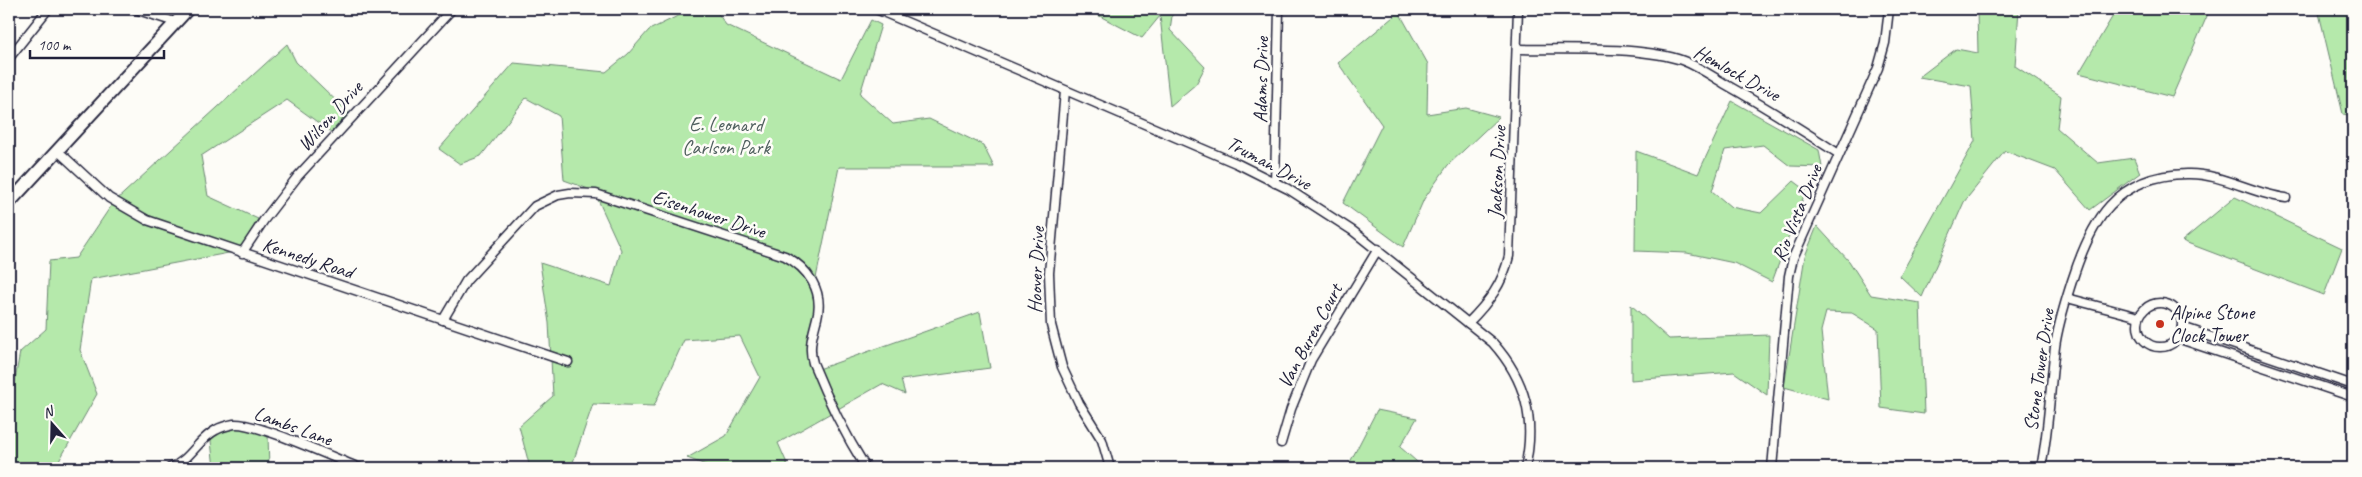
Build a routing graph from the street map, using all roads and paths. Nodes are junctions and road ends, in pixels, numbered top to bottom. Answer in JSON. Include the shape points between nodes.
{"nodes":[{"id":1,"x":48,"y":9,"type":"edge"},
{"id":2,"x":135,"y":9,"type":"edge"},
{"id":3,"x":188,"y":9,"type":"edge"},
{"id":4,"x":452,"y":9,"type":"edge"},
{"id":5,"x":876,"y":9,"type":"edge"},
{"id":6,"x":1279,"y":9,"type":"edge"},
{"id":7,"x":1518,"y":9,"type":"edge"},
{"id":8,"x":1889,"y":9,"type":"edge"},
{"id":9,"x":175,"y":22,"type":"junction"},
{"id":10,"x":1518,"y":49,"type":"junction"},
{"id":11,"x":9,"y":58,"type":"edge"},
{"id":12,"x":1065,"y":91,"type":"junction"},
{"id":13,"x":58,"y":151,"type":"junction"},
{"id":14,"x":1839,"y":154,"type":"junction"},
{"id":15,"x":1275,"y":182,"type":"junction"},
{"id":16,"x":2286,"y":198,"type":"dead end"},
{"id":17,"x":9,"y":203,"type":"edge"},
{"id":18,"x":1378,"y":249,"type":"junction"},
{"id":19,"x":242,"y":253,"type":"junction"},
{"id":20,"x":2067,"y":298,"type":"junction"},
{"id":21,"x":2139,"y":317,"type":"junction"},
{"id":22,"x":443,"y":320,"type":"junction"},
{"id":23,"x":1468,"y":322,"type":"junction"},
{"id":24,"x":2182,"y":327,"type":"junction"},
{"id":25,"x":2177,"y":338,"type":"junction"},
{"id":26,"x":568,"y":362,"type":"dead end"},
{"id":27,"x":2353,"y":385,"type":"edge"},
{"id":28,"x":2353,"y":397,"type":"edge"},
{"id":29,"x":1281,"y":443,"type":"dead end"},
{"id":30,"x":170,"y":468,"type":"edge"},
{"id":31,"x":360,"y":468,"type":"edge"},
{"id":32,"x":866,"y":468,"type":"edge"},
{"id":33,"x":1110,"y":468,"type":"edge"},
{"id":34,"x":1525,"y":468,"type":"edge"},
{"id":35,"x":1772,"y":468,"type":"edge"},
{"id":36,"x":2041,"y":468,"type":"edge"}],
"edges":[{"from":1,"to":11,"type":"street"},
{"from":2,"to":9,"type":"street"},
{"from":3,"to":9,"type":"main road"},
{"from":4,"to":19,"type":"street","name":"Wilson Drive","via":[[298,176]]},
{"from":5,"to":12,"type":"street","name":"Truman Drive"},
{"from":6,"to":15,"type":"street","name":"Adams Drive"},
{"from":7,"to":10,"type":"street","name":"Jackson Drive"},
{"from":8,"to":14,"type":"street","name":"Rio Vista Drive","via":[[1878,68]]},
{"from":9,"to":13,"type":"main road"},
{"from":10,"to":14,"type":"street","name":"Hemlock Drive","via":[[1635,53],[1679,59],[1764,106]]},
{"from":10,"to":23,"type":"street","name":"Jackson Drive","via":[[1509,256],[1492,297]]},
{"from":12,"to":15,"type":"street","name":"Truman Drive"},
{"from":12,"to":33,"type":"street","name":"Hoover Drive","via":[[1049,266],[1050,315],[1062,367],[1102,440]]},
{"from":13,"to":17,"type":"main road"},
{"from":13,"to":19,"type":"street","name":"Kennedy Road","via":[[108,198],[127,210],[167,229]]},
{"from":14,"to":35,"type":"street","name":"Rio Vista Drive","via":[[1798,243],[1789,276]]},
{"from":15,"to":18,"type":"street","name":"Truman Drive"},
{"from":16,"to":20,"type":"street","name":"Stone Tower Drive","via":[[2268,196],[2207,175],[2174,174],[2146,181],[2116,200],[2094,225]]},
{"from":18,"to":23,"type":"street","name":"Truman Drive"},
{"from":18,"to":29,"type":"street","name":"Van Buren Court","via":[[1311,360]]},
{"from":19,"to":22,"type":"street","name":"Kennedy Road"},
{"from":20,"to":21,"type":"street"},
{"from":20,"to":36,"type":"street","name":"Stone Tower Drive","via":[[2059,320]]},
{"from":21,"to":24,"type":"street","via":[[2147,306],[2168,304],[2179,313]]},
{"from":21,"to":25,"type":"street","via":[[2138,331],[2152,346],[2166,346]]},
{"from":22,"to":26,"type":"street","name":"Kennedy Road"},
{"from":22,"to":32,"type":"street","name":"Eisenhower Drive","via":[[466,281],[526,214],[546,200],[570,193],[596,194],[785,256],[803,268],[815,286],[818,306],[810,340],[813,362]]},
{"from":23,"to":34,"type":"street","name":"Truman Drive","via":[[1504,356],[1522,384],[1531,434]]},
{"from":24,"to":25,"type":"street"},
{"from":24,"to":27,"type":"street"},
{"from":25,"to":28,"type":"street"},
{"from":30,"to":31,"type":"street","name":"Lambs Lane","via":[[191,453],[206,435],[235,424],[258,428]]}]}
